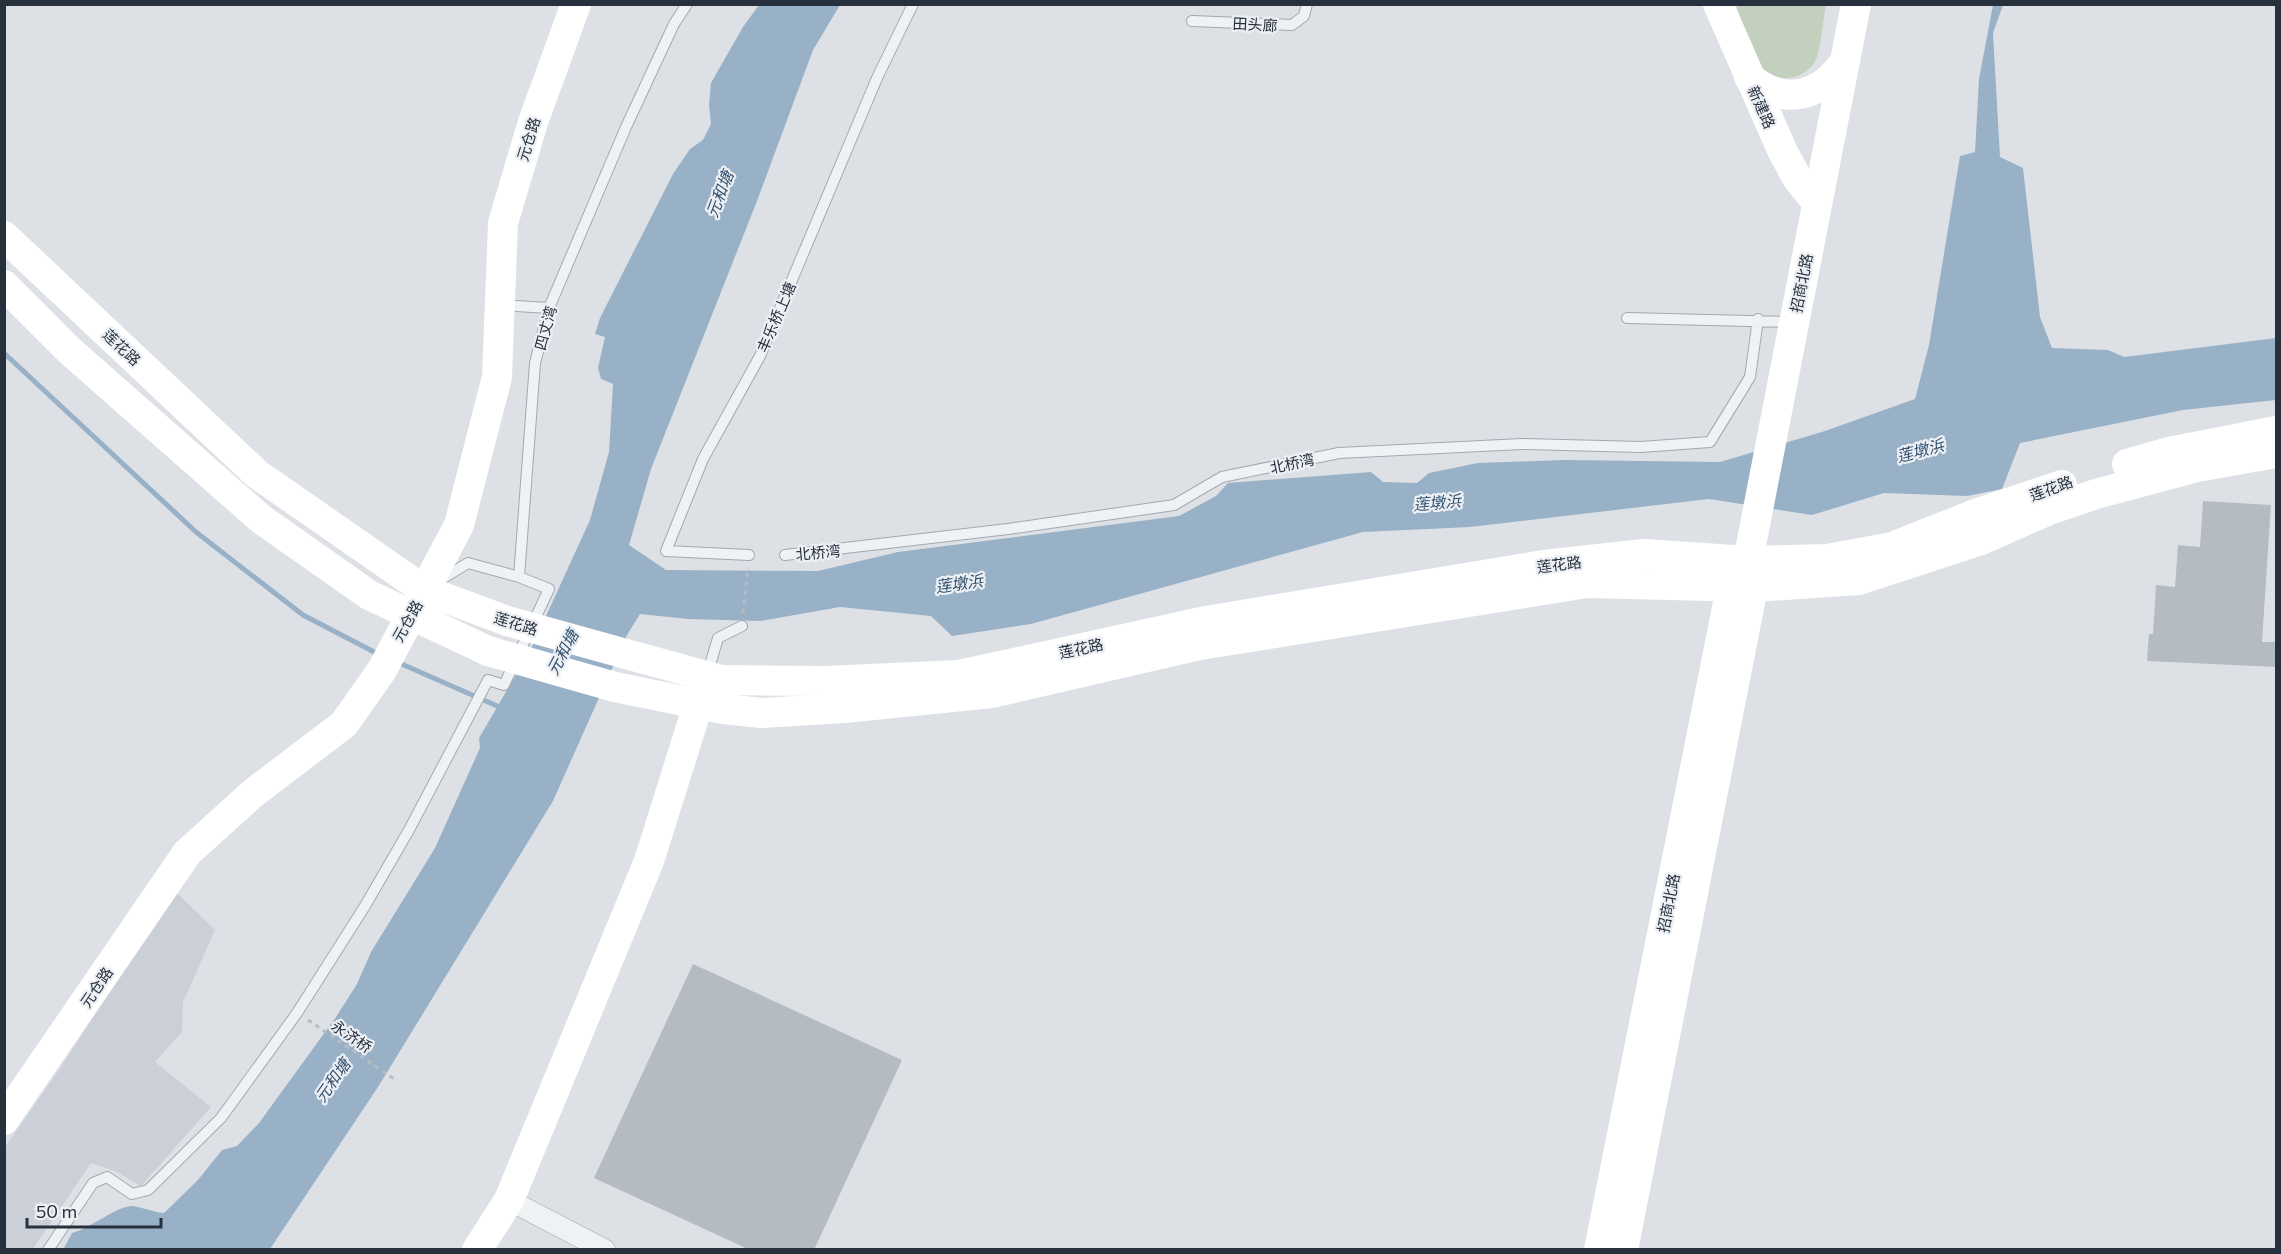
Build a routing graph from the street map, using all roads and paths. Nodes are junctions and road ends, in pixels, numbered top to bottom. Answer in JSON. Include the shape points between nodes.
{"nodes":[{"id":1,"x":576,"y":4,"type":"edge"},
{"id":2,"x":687,"y":4,"type":"edge"},
{"id":3,"x":913,"y":4,"type":"edge"},
{"id":4,"x":1307,"y":4,"type":"edge"},
{"id":5,"x":1718,"y":4,"type":"edge"},
{"id":6,"x":1856,"y":4,"type":"edge"},
{"id":7,"x":1192,"y":21,"type":"dead end"},
{"id":8,"x":1844,"y":63,"type":"junction"},
{"id":9,"x":1749,"y":77,"type":"junction"},
{"id":10,"x":1817,"y":203,"type":"junction"},
{"id":11,"x":4,"y":236,"type":"edge"},
{"id":12,"x":4,"y":285,"type":"edge"},
{"id":13,"x":500,"y":305,"type":"junction"},
{"id":14,"x":549,"y":308,"type":"junction"},
{"id":15,"x":1627,"y":318,"type":"dead end"},
{"id":16,"x":1758,"y":319,"type":"junction"},
{"id":17,"x":1793,"y":322,"type":"junction"},
{"id":18,"x":2277,"y":431,"type":"edge"},
{"id":19,"x":2277,"y":453,"type":"edge"},
{"id":20,"x":749,"y":555,"type":"joint"},
{"id":21,"x":785,"y":555,"type":"dead end"},
{"id":22,"x":519,"y":577,"type":"junction"},
{"id":23,"x":1744,"y":579,"type":"junction"},
{"id":24,"x":424,"y":590,"type":"junction"},
{"id":25,"x":410,"y":616,"type":"junction"},
{"id":26,"x":742,"y":626,"type":"joint"},
{"id":27,"x":703,"y":690,"type":"junction"},
{"id":28,"x":297,"y":1013,"type":"junction"},
{"id":29,"x":394,"y":1079,"type":"dead end"},
{"id":30,"x":4,"y":1120,"type":"edge"},
{"id":31,"x":509,"y":1200,"type":"junction"},
{"id":32,"x":48,"y":1250,"type":"edge"},
{"id":33,"x":477,"y":1250,"type":"edge"},
{"id":34,"x":604,"y":1250,"type":"edge"},
{"id":35,"x":1599,"y":1250,"type":"edge"},
{"id":36,"x":1623,"y":1250,"type":"edge"}],
"edges":[{"from":1,"to":13,"type":"street","name":"元仓路","via":[[502,223]]},
{"from":2,"to":14,"type":"lane","name":"四丈湾","via":[[626,127]]},
{"from":3,"to":20,"type":"lane","name":"丰乐桥上塘","via":[[877,78],[760,356],[703,459],[666,551]]},
{"from":4,"to":7,"type":"lane","name":"田头廊","via":[[1304,16],[1292,25]]},
{"from":5,"to":9,"type":"street","name":"新建路"},
{"from":6,"to":8,"type":"street","name":"招商北路"},
{"from":8,"to":9,"type":"street","via":[[1832,80],[1804,94],[1779,94],[1763,89]]},
{"from":8,"to":10,"type":"street","name":"招商北路"},
{"from":9,"to":10,"type":"street","name":"新建路","via":[[1797,178]]},
{"from":10,"to":17,"type":"street","name":"招商北路"},
{"from":11,"to":24,"type":"street","name":"莲花路","via":[[257,474]]},
{"from":12,"to":25,"type":"street","name":"莲花路","via":[[70,351],[261,519],[369,595]]},
{"from":13,"to":14,"type":"lane"},
{"from":13,"to":24,"type":"street","name":"元仓路","via":[[497,377],[459,525]]},
{"from":14,"to":22,"type":"lane","name":"四丈湾","via":[[535,363]]},
{"from":15,"to":16,"type":"lane"},
{"from":16,"to":17,"type":"lane"},
{"from":16,"to":21,"type":"lane","name":"北桥湾","via":[[1750,377],[1710,442],[1641,447],[1522,444],[1339,453],[1222,477],[1174,505]]},
{"from":17,"to":23,"type":"street","name":"招商北路"},
{"from":18,"to":23,"type":"street","name":"莲花路","via":[[2169,452],[2088,475],[1892,547]]},
{"from":19,"to":23,"type":"street","name":"莲花路","via":[[2197,467],[2096,494],[1981,540],[1858,580]]},
{"from":20,"to":26,"type":"path"},
{"from":22,"to":24,"type":"lane","via":[[468,563]]},
{"from":22,"to":28,"type":"lane","via":[[549,589],[504,685],[488,680],[409,830]]},
{"from":23,"to":27,"type":"street","name":"莲花路","via":[[1644,554],[1544,565],[1206,621],[959,675],[826,681],[721,680]]},
{"from":23,"to":35,"type":"street","name":"招商北路"},
{"from":23,"to":36,"type":"street","name":"招商北路"},
{"from":24,"to":25,"type":"street","name":"元仓路"},
{"from":24,"to":27,"type":"street","name":"莲花路","bridge":true,"via":[[507,621],[626,654]]},
{"from":25,"to":27,"type":"street","name":"莲花路","bridge":true,"via":[[488,651],[615,687]]},
{"from":25,"to":30,"type":"street","name":"元仓路","via":[[344,724],[252,794],[187,853]]},
{"from":26,"to":27,"type":"lane","via":[[718,638]]},
{"from":27,"to":31,"type":"street","via":[[650,861]]},
{"from":28,"to":29,"type":"path","name":"永济桥"},
{"from":28,"to":32,"type":"lane","via":[[221,1118],[148,1190],[132,1194],[107,1177],[93,1183]]},
{"from":31,"to":33,"type":"street"},
{"from":31,"to":34,"type":"street"}]}
